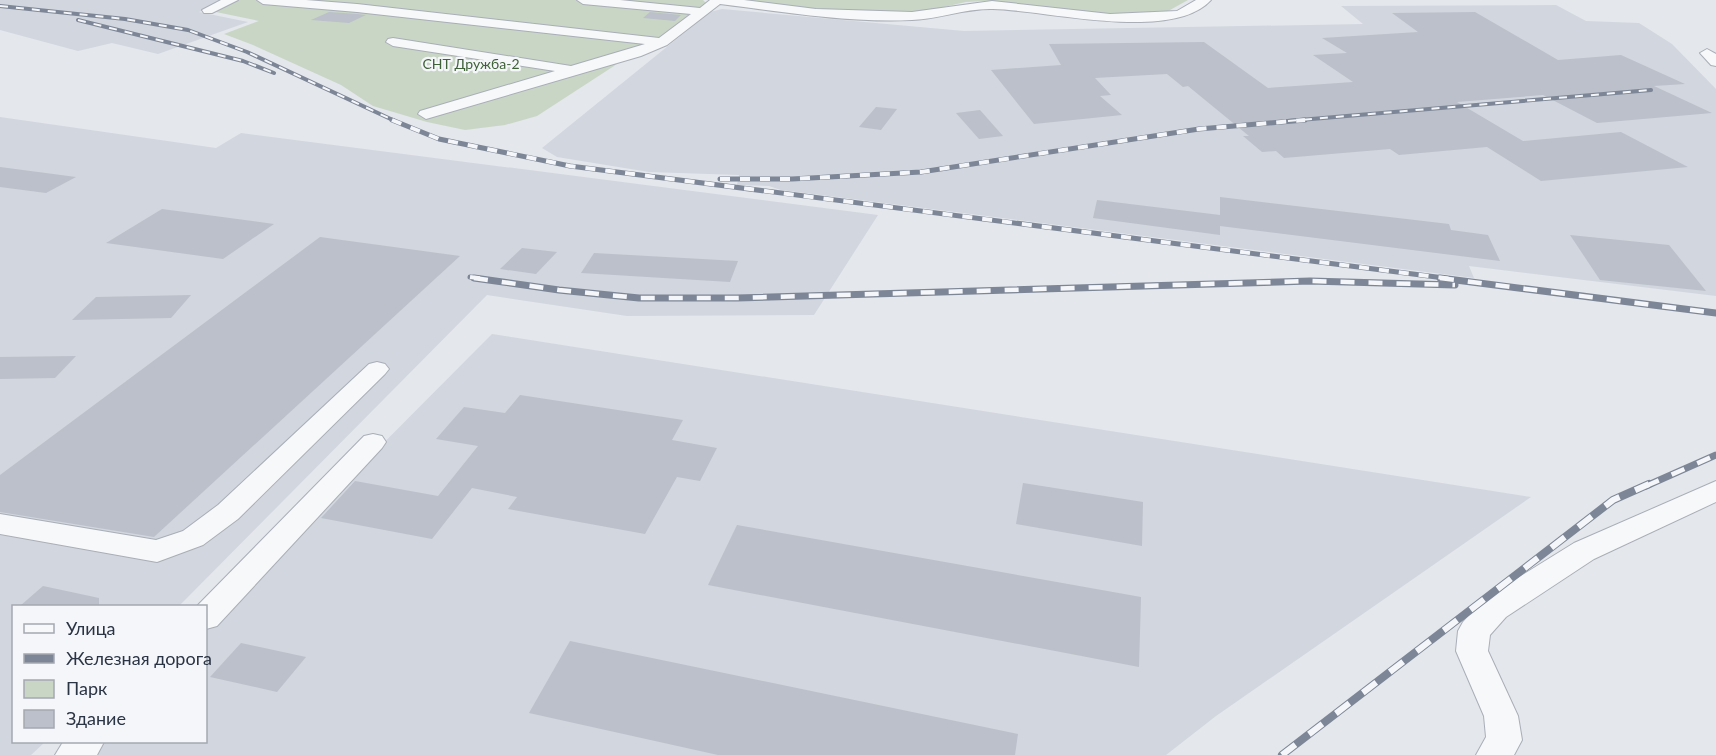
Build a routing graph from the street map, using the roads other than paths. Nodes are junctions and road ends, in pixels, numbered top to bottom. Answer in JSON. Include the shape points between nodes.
{"nodes":[{"id":1,"x":232,"y":0,"type":"edge"},
{"id":2,"x":263,"y":0,"type":"edge"},
{"id":3,"x":583,"y":0,"type":"edge"},
{"id":4,"x":717,"y":0,"type":"edge"},
{"id":5,"x":802,"y":0,"type":"edge"},
{"id":6,"x":1205,"y":0,"type":"edge"},
{"id":7,"x":775,"y":8,"type":"junction"},
{"id":8,"x":208,"y":10,"type":"dead end"},
{"id":9,"x":704,"y":12,"type":"junction"},
{"id":10,"x":393,"y":42,"type":"dead end"},
{"id":11,"x":663,"y":42,"type":"junction"},
{"id":12,"x":574,"y":69,"type":"junction"},
{"id":13,"x":426,"y":114,"type":"dead end"},
{"id":14,"x":377,"y":369,"type":"dead end"},
{"id":15,"x":374,"y":442,"type":"dead end"},
{"id":16,"x":1716,"y":490,"type":"edge"},
{"id":17,"x":0,"y":524,"type":"edge"},
{"id":18,"x":207,"y":616,"type":"edge"},
{"id":19,"x":84,"y":743,"type":"edge"},
{"id":20,"x":73,"y":755,"type":"edge"},
{"id":21,"x":1494,"y":755,"type":"edge"}],
"edges":[{"from":1,"to":8,"type":"lane"},
{"from":2,"to":11,"type":"lane"},
{"from":3,"to":9,"type":"lane"},
{"from":4,"to":7,"type":"lane"},
{"from":4,"to":9,"type":"lane"},
{"from":5,"to":7,"type":"lane"},
{"from":6,"to":7,"type":"lane","via":[[1180,15],[1121,18],[992,5],[912,16]]},
{"from":9,"to":11,"type":"lane"},
{"from":10,"to":12,"type":"lane"},
{"from":11,"to":12,"type":"lane"},
{"from":12,"to":13,"type":"lane"},
{"from":14,"to":17,"type":"lane","via":[[228,512],[193,538],[157,551]]},
{"from":15,"to":18,"type":"lane"},
{"from":16,"to":21,"type":"lane","via":[[1584,551],[1495,608],[1474,631],[1472,651],[1503,728],[1504,740]]},
{"from":19,"to":20,"type":"lane"}]}
